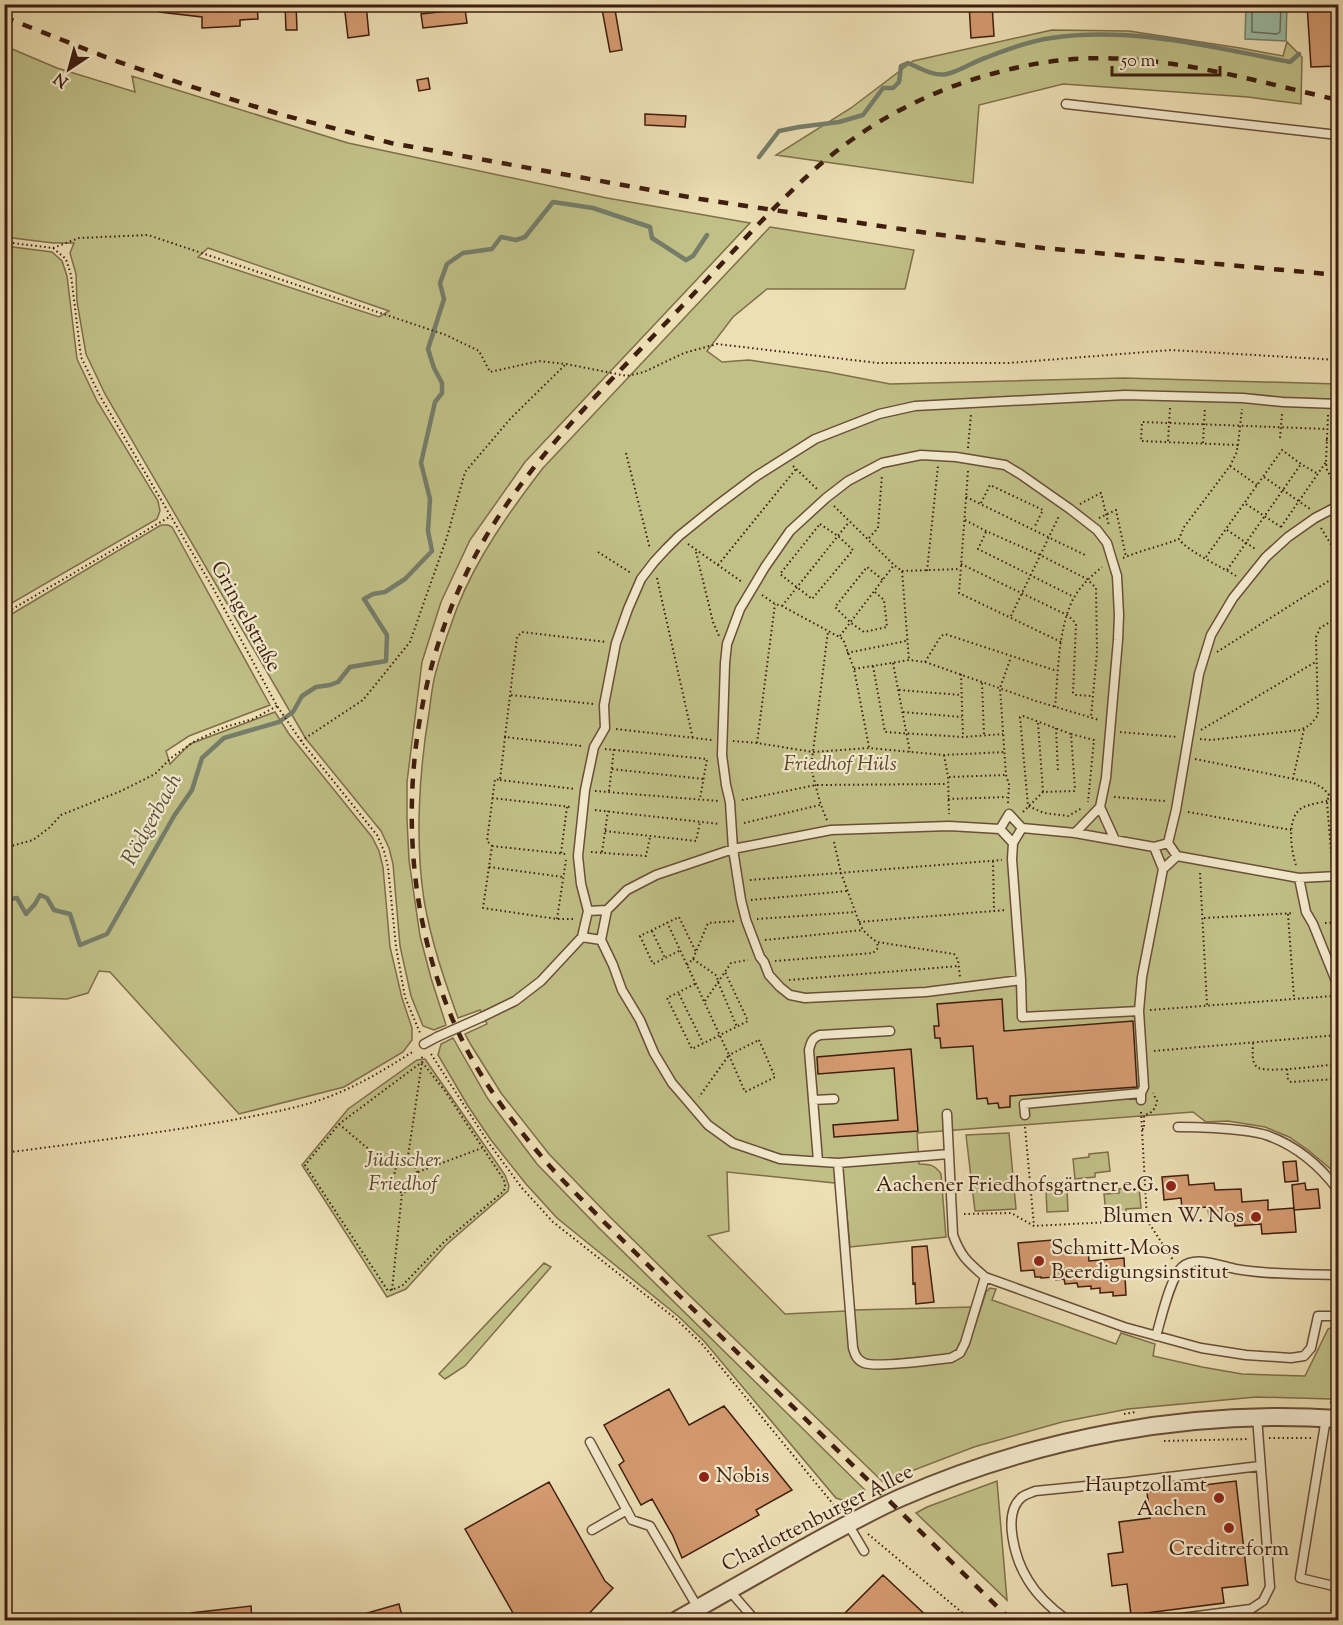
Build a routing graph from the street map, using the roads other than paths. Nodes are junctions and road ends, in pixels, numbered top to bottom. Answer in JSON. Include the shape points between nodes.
{"nodes":[{"id":1,"x":1066,"y":104,"type":"dead end"},
{"id":2,"x":1338,"y":135,"type":"edge"},
{"id":3,"x":1338,"y":404,"type":"edge"},
{"id":4,"x":1338,"y":506,"type":"edge"},
{"id":5,"x":1100,"y":807,"type":"junction"},
{"id":6,"x":1022,"y":828,"type":"junction"},
{"id":7,"x":1000,"y":829,"type":"junction"},
{"id":8,"x":1075,"y":833,"type":"junction"},
{"id":9,"x":1115,"y":840,"type":"junction"},
{"id":10,"x":1012,"y":843,"type":"junction"},
{"id":11,"x":1168,"y":843,"type":"junction"},
{"id":12,"x":1154,"y":847,"type":"junction"},
{"id":13,"x":733,"y":849,"type":"junction"},
{"id":14,"x":1177,"y":856,"type":"junction"},
{"id":15,"x":1163,"y":869,"type":"junction"},
{"id":16,"x":1336,"y":876,"type":"edge"},
{"id":17,"x":1299,"y":878,"type":"junction"},
{"id":18,"x":607,"y":910,"type":"junction"},
{"id":19,"x":586,"y":915,"type":"junction"},
{"id":20,"x":582,"y":937,"type":"junction"},
{"id":21,"x":601,"y":940,"type":"junction"},
{"id":22,"x":1021,"y":980,"type":"junction"},
{"id":23,"x":1338,"y":986,"type":"edge"},
{"id":24,"x":1139,"y":1011,"type":"junction"},
{"id":25,"x":890,"y":1031,"type":"dead end"},
{"id":26,"x":424,"y":1044,"type":"road end"},
{"id":27,"x":834,"y":1099,"type":"dead end"},
{"id":28,"x":813,"y":1100,"type":"junction"},
{"id":29,"x":947,"y":1114,"type":"dead end"},
{"id":30,"x":1024,"y":1115,"type":"dead end"},
{"id":31,"x":1178,"y":1127,"type":"dead end"},
{"id":32,"x":949,"y":1154,"type":"junction"},
{"id":33,"x":818,"y":1161,"type":"junction"},
{"id":34,"x":837,"y":1163,"type":"junction"},
{"id":35,"x":1338,"y":1190,"type":"edge"},
{"id":36,"x":1338,"y":1275,"type":"edge"},
{"id":37,"x":985,"y":1277,"type":"junction"},
{"id":38,"x":1338,"y":1316,"type":"edge"},
{"id":39,"x":1156,"y":1336,"type":"junction"},
{"id":40,"x":1257,"y":1417,"type":"junction"},
{"id":41,"x":1332,"y":1419,"type":"edge"},
{"id":42,"x":590,"y":1442,"type":"dead end"},
{"id":43,"x":1260,"y":1466,"type":"junction"},
{"id":44,"x":627,"y":1510,"type":"junction"},
{"id":45,"x":850,"y":1523,"type":"junction"},
{"id":46,"x":592,"y":1530,"type":"dead end"},
{"id":47,"x":864,"y":1551,"type":"dead end"},
{"id":48,"x":1338,"y":1587,"type":"edge"},
{"id":49,"x":729,"y":1590,"type":"junction"},
{"id":50,"x":698,"y":1608,"type":"junction"},
{"id":51,"x":677,"y":1620,"type":"edge"},
{"id":52,"x":755,"y":1620,"type":"edge"},
{"id":53,"x":1067,"y":1620,"type":"edge"},
{"id":54,"x":1166,"y":1620,"type":"edge"}],
"edges":[{"from":1,"to":2,"type":"lane"},
{"from":3,"to":19,"type":"lane","via":[[1125,395],[915,405],[814,439],[785,457],[679,536],[641,579],[616,643],[604,705],[605,728],[594,747],[583,808],[578,856]]},
{"from":4,"to":11,"type":"lane","via":[[1291,535],[1266,557],[1233,598],[1211,635],[1199,674]]},
{"from":5,"to":8,"type":"lane"},
{"from":5,"to":9,"type":"lane"},
{"from":5,"to":13,"type":"lane","via":[[1118,640],[1117,576],[1107,543],[1088,523],[1005,465],[921,454],[882,463],[826,498],[790,531],[740,609],[727,644],[722,755]]},
{"from":6,"to":7,"type":"lane","via":[[1012,817]]},
{"from":6,"to":8,"type":"lane"},
{"from":6,"to":10,"type":"lane"},
{"from":7,"to":10,"type":"lane"},
{"from":7,"to":13,"type":"lane","via":[[949,826],[831,830]]},
{"from":8,"to":9,"type":"lane"},
{"from":9,"to":12,"type":"lane"},
{"from":10,"to":22,"type":"lane"},
{"from":11,"to":12,"type":"lane"},
{"from":11,"to":14,"type":"lane"},
{"from":12,"to":15,"type":"lane"},
{"from":13,"to":18,"type":"lane","via":[[656,875],[627,890]]},
{"from":13,"to":22,"type":"lane","via":[[741,900],[753,941],[769,975],[790,994],[805,998],[926,992]]},
{"from":14,"to":15,"type":"lane"},
{"from":14,"to":17,"type":"lane"},
{"from":15,"to":24,"type":"lane"},
{"from":16,"to":17,"type":"lane"},
{"from":17,"to":23,"type":"lane","via":[[1306,912]]},
{"from":18,"to":19,"type":"lane"},
{"from":18,"to":21,"type":"lane"},
{"from":19,"to":20,"type":"lane"},
{"from":20,"to":21,"type":"lane"},
{"from":20,"to":26,"type":"lane","bridge":true,"via":[[541,981],[515,1001]]},
{"from":21,"to":33,"type":"lane","via":[[654,1053],[672,1083],[708,1125],[733,1143],[780,1159]]},
{"from":22,"to":24,"type":"lane","via":[[1022,1017]]},
{"from":24,"to":30,"type":"lane","via":[[1144,1087],[1141,1097],[1024,1104]]},
{"from":25,"to":28,"type":"lane","via":[[814,1037],[809,1050]]},
{"from":27,"to":28,"type":"lane"},
{"from":28,"to":33,"type":"lane"},
{"from":29,"to":32,"type":"lane"},
{"from":31,"to":35,"type":"lane","via":[[1264,1134],[1304,1156]]},
{"from":32,"to":34,"type":"lane"},
{"from":32,"to":37,"type":"lane","via":[[953,1235],[959,1252]]},
{"from":33,"to":34,"type":"lane"},
{"from":34,"to":37,"type":"lane","via":[[852,1348],[856,1357],[877,1365],[951,1358],[960,1353]]},
{"from":36,"to":39,"type":"lane","via":[[1186,1264],[1180,1269]]},
{"from":37,"to":39,"type":"lane"},
{"from":38,"to":39,"type":"lane","via":[[1317,1316],[1311,1348],[1304,1356],[1292,1358],[1201,1348]]},
{"from":40,"to":41,"type":"street","name":"Charlottenburger Allee"},
{"from":40,"to":43,"type":"lane"},
{"from":40,"to":45,"type":"street","name":"Charlottenburger Allee","via":[[1129,1429],[1069,1441],[992,1463],[915,1492]]},
{"from":41,"to":48,"type":"lane","via":[[1323,1438],[1300,1578]]},
{"from":42,"to":44,"type":"lane"},
{"from":43,"to":53,"type":"lane","via":[[1035,1491],[1021,1497],[1012,1512],[1011,1525],[1019,1564],[1048,1605]]},
{"from":43,"to":54,"type":"lane","via":[[1270,1587],[1263,1601],[1251,1609]]},
{"from":44,"to":46,"type":"lane"},
{"from":44,"to":50,"type":"lane","via":[[633,1520],[650,1526]]},
{"from":45,"to":47,"type":"lane"},
{"from":45,"to":49,"type":"street","name":"Charlottenburger Allee"},
{"from":49,"to":50,"type":"street","name":"Charlottenburger Allee"},
{"from":49,"to":52,"type":"lane"},
{"from":50,"to":51,"type":"street","name":"Charlottenburger Allee"}]}
